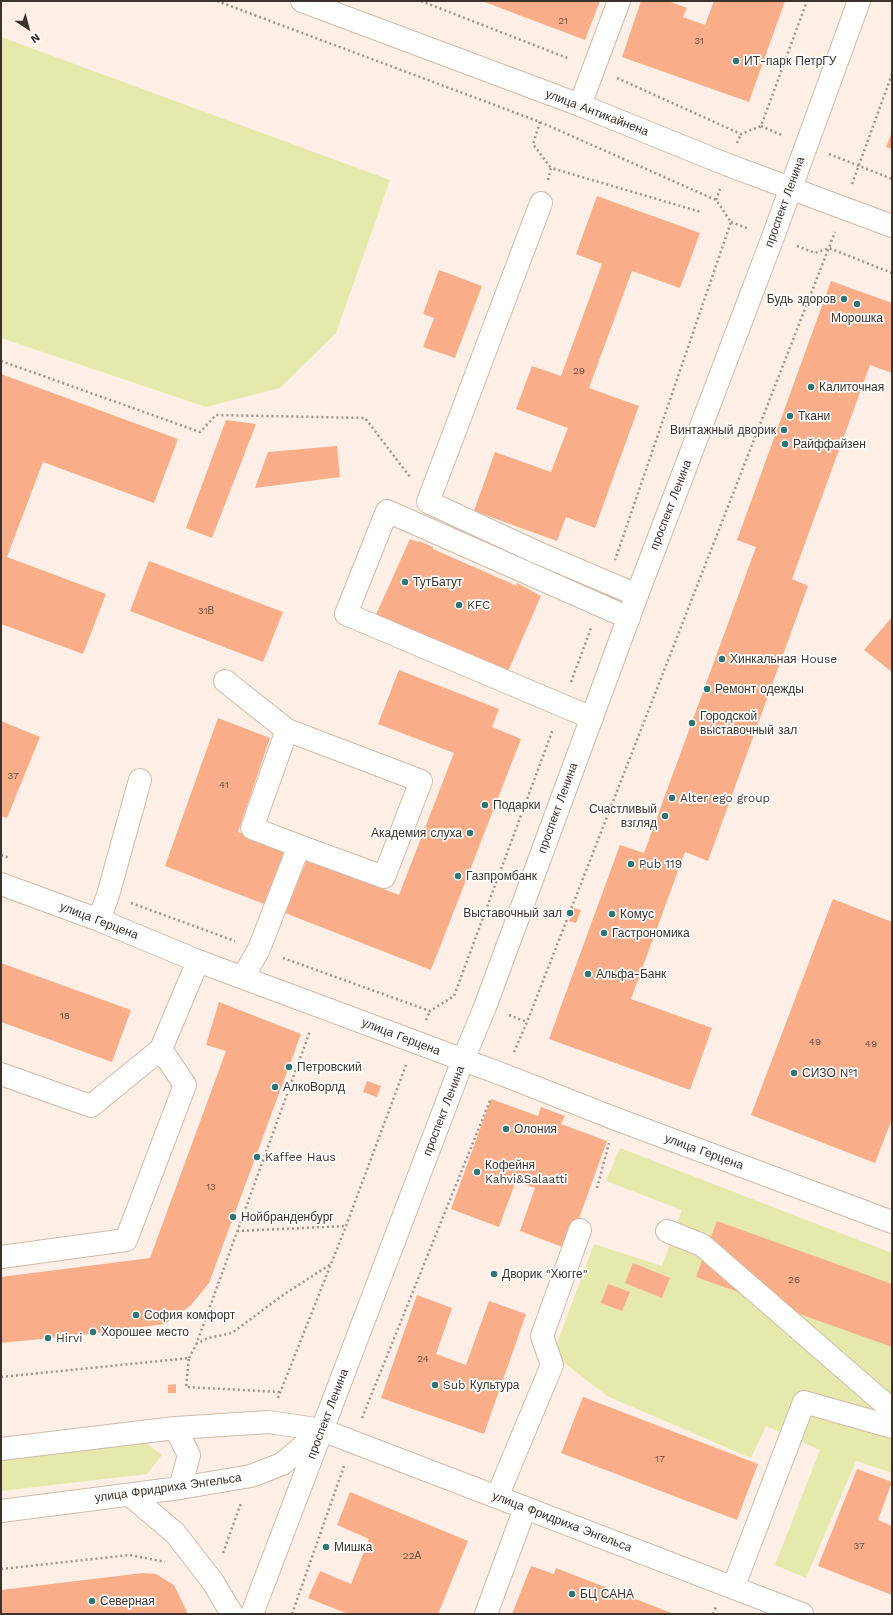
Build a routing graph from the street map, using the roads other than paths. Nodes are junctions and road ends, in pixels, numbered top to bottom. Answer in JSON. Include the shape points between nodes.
{"nodes":[{"id":1,"x":302,"y":1,"type":"edge"},
{"id":2,"x":618,"y":1,"type":"edge"},
{"id":3,"x":859,"y":1,"type":"edge"},
{"id":4,"x":580,"y":105,"type":"junction"},
{"id":5,"x":790,"y":188,"type":"junction"},
{"id":6,"x":541,"y":203,"type":"road end"},
{"id":7,"x":892,"y":226,"type":"edge"},
{"id":8,"x":637,"y":595,"type":"junction"},
{"id":9,"x":629,"y":618,"type":"junction"},
{"id":10,"x":225,"y":681,"type":"dead end"},
{"id":11,"x":592,"y":718,"type":"junction"},
{"id":12,"x":288,"y":730,"type":"junction"},
{"id":13,"x":140,"y":780,"type":"dead end"},
{"id":14,"x":299,"y":846,"type":"junction"},
{"id":15,"x":1,"y":884,"type":"edge"},
{"id":16,"x":99,"y":920,"type":"junction"},
{"id":17,"x":198,"y":961,"type":"junction"},
{"id":18,"x":243,"y":978,"type":"junction"},
{"id":19,"x":161,"y":1049,"type":"junction"},
{"id":20,"x":463,"y":1060,"type":"junction"},
{"id":21,"x":1,"y":1074,"type":"edge"},
{"id":22,"x":892,"y":1222,"type":"edge"},
{"id":23,"x":580,"y":1230,"type":"dead end"},
{"id":24,"x":667,"y":1231,"type":"dead end"},
{"id":25,"x":1,"y":1257,"type":"edge"},
{"id":26,"x":892,"y":1410,"type":"edge"},
{"id":27,"x":892,"y":1427,"type":"edge"},
{"id":28,"x":175,"y":1428,"type":"junction"},
{"id":29,"x":322,"y":1430,"type":"junction"},
{"id":30,"x":1,"y":1448,"type":"edge"},
{"id":31,"x":180,"y":1488,"type":"junction"},
{"id":32,"x":130,"y":1495,"type":"junction"},
{"id":33,"x":497,"y":1497,"type":"junction"},
{"id":34,"x":525,"y":1508,"type":"junction"},
{"id":35,"x":1,"y":1510,"type":"edge"},
{"id":36,"x":733,"y":1588,"type":"junction"},
{"id":37,"x":232,"y":1614,"type":"edge"},
{"id":38,"x":252,"y":1614,"type":"edge"},
{"id":39,"x":486,"y":1614,"type":"edge"},
{"id":40,"x":802,"y":1614,"type":"edge"}],
"edges":[{"from":1,"to":4,"type":"main road","name":"улица Антикайнена"},
{"from":2,"to":4,"type":"main road"},
{"from":3,"to":5,"type":"main road","name":"проспект Ленина"},
{"from":4,"to":5,"type":"main road","name":"улица Антикайнена"},
{"from":5,"to":7,"type":"main road","name":"улица Антикайнена"},
{"from":5,"to":8,"type":"main road","name":"проспект Ленина"},
{"from":6,"to":8,"type":"main road","via":[[428,502]]},
{"from":8,"to":9,"type":"main road","name":"проспект Ленина"},
{"from":9,"to":11,"type":"main road","name":"проспект Ленина"},
{"from":9,"to":11,"type":"main road","via":[[387,511],[346,614]]},
{"from":10,"to":12,"type":"main road"},
{"from":11,"to":20,"type":"main road","name":"проспект Ленина"},
{"from":12,"to":14,"type":"main road","via":[[252,828]]},
{"from":12,"to":14,"type":"main road","via":[[421,781],[384,877]]},
{"from":13,"to":16,"type":"main road"},
{"from":14,"to":18,"type":"main road","via":[[259,949]]},
{"from":15,"to":16,"type":"main road","name":"улица Герцена"},
{"from":16,"to":17,"type":"main road","name":"улица Герцена"},
{"from":17,"to":18,"type":"main road","name":"улица Герцена"},
{"from":17,"to":19,"type":"main road"},
{"from":18,"to":20,"type":"main road","name":"улица Герцена"},
{"from":19,"to":21,"type":"main road","via":[[91,1106]]},
{"from":19,"to":25,"type":"main road","via":[[185,1086],[126,1240]]},
{"from":20,"to":22,"type":"main road","name":"улица Герцена"},
{"from":20,"to":29,"type":"main road","name":"проспект Ленина"},
{"from":23,"to":33,"type":"main road","via":[[542,1336],[552,1365]]},
{"from":24,"to":26,"type":"main road","via":[[702,1245]]},
{"from":27,"to":36,"type":"main road","via":[[804,1402]]},
{"from":28,"to":29,"type":"main road","name":"улица Фридриха Энгельса","via":[[269,1422]]},
{"from":28,"to":30,"type":"main road","name":"улица Фридриха Энгельса"},
{"from":28,"to":31,"type":"main road","via":[[189,1455]]},
{"from":29,"to":31,"type":"main road","name":"улица Фридриха Энгельса","via":[[282,1464],[251,1476]]},
{"from":29,"to":33,"type":"main road","name":"улица Фридриха Энгельса"},
{"from":29,"to":38,"type":"main road","name":"проспект Ленина"},
{"from":31,"to":32,"type":"main road","name":"улица Фридриха Энгельса"},
{"from":32,"to":35,"type":"main road","name":"улица Фридриха Энгельса"},
{"from":32,"to":37,"type":"main road","via":[[175,1533],[213,1582]]},
{"from":33,"to":34,"type":"main road","name":"улица Фридриха Энгельса"},
{"from":34,"to":36,"type":"main road","name":"улица Фридриха Энгельса"},
{"from":34,"to":39,"type":"main road"},
{"from":36,"to":40,"type":"main road","name":"улица Фридриха Энгельса"}]}
